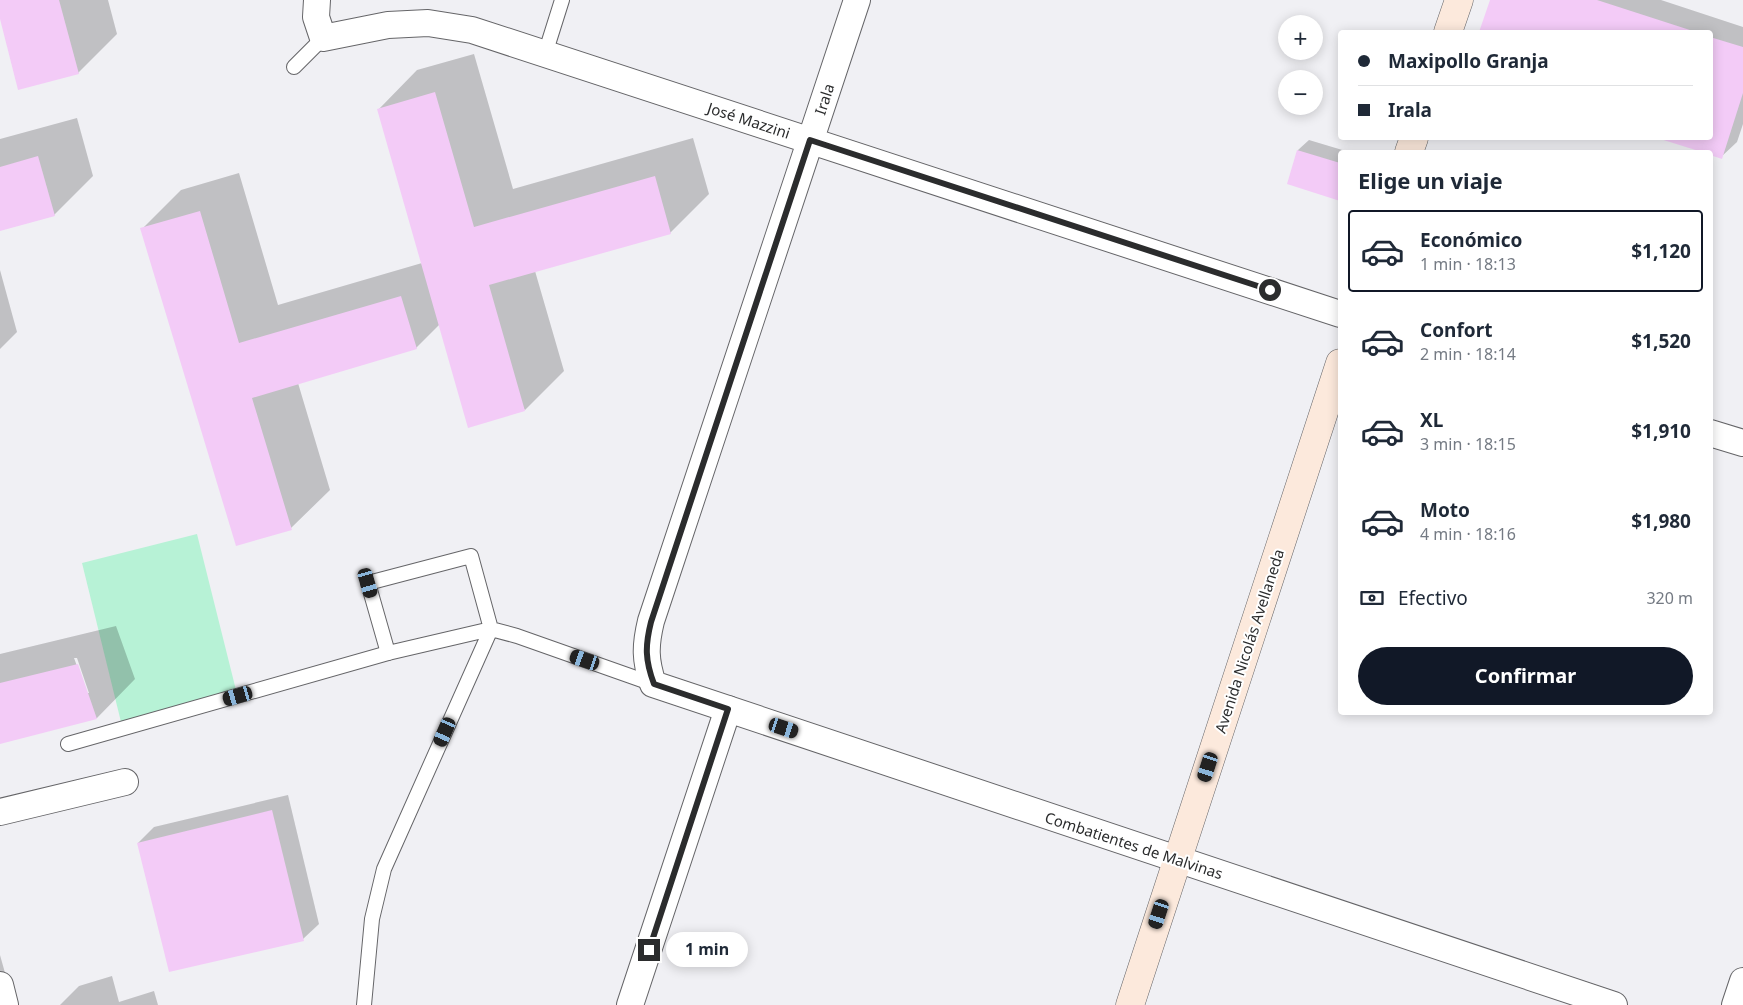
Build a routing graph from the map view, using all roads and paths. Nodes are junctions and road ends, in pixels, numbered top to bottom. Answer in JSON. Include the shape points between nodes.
{"nodes":[{"id":1,"x":318,"y":0,"type":"edge"},
{"id":2,"x":562,"y":0,"type":"edge"},
{"id":3,"x":857,"y":0,"type":"edge"},
{"id":4,"x":1459,"y":0,"type":"edge"},
{"id":5,"x":1449,"y":30,"type":"edge"},
{"id":6,"x":323,"y":38,"type":"junction"},
{"id":7,"x":545,"y":54,"type":"junction"},
{"id":8,"x":294,"y":67,"type":"dead end"},
{"id":9,"x":810,"y":140,"type":"junction"},
{"id":10,"x":1338,"y":313,"type":"edge"},
{"id":11,"x":1338,"y":369,"type":"edge"},
{"id":12,"x":1713,"y":434,"type":"edge"},
{"id":13,"x":1743,"y":443,"type":"edge"},
{"id":14,"x":490,"y":629,"type":"junction"},
{"id":15,"x":388,"y":653,"type":"junction"},
{"id":16,"x":654,"y":684,"type":"junction"},
{"id":17,"x":728,"y":709,"type":"junction"},
{"id":18,"x":68,"y":744,"type":"dead end"},
{"id":19,"x":125,"y":782,"type":"dead end"},
{"id":20,"x":0,"y":812,"type":"edge"},
{"id":21,"x":1177,"y":859,"type":"junction"},
{"id":22,"x":1743,"y":981,"type":"edge"},
{"id":23,"x":0,"y":985,"type":"edge"},
{"id":24,"x":5,"y":1005,"type":"edge"},
{"id":25,"x":364,"y":1005,"type":"edge"},
{"id":26,"x":630,"y":1005,"type":"edge"},
{"id":27,"x":1130,"y":1005,"type":"edge"},
{"id":28,"x":1614,"y":1005,"type":"edge"},
{"id":29,"x":1735,"y":1005,"type":"edge"}],
"edges":[{"from":1,"to":6,"type":"street","via":[[316,17]]},
{"from":2,"to":7,"type":"lane"},
{"from":3,"to":9,"type":"street","name":"Irala"},
{"from":4,"to":5,"type":"main road"},
{"from":6,"to":7,"type":"street","name":"José Mazzini","via":[[388,25],[428,23],[472,30]]},
{"from":6,"to":8,"type":"lane"},
{"from":7,"to":9,"type":"street","name":"José Mazzini"},
{"from":9,"to":10,"type":"street","name":"José Mazzini"},
{"from":9,"to":16,"type":"street","name":"Irala","via":[[651,622],[646,653],[647,667]]},
{"from":11,"to":21,"type":"main road","name":"Avenida Nicolás Avellaneda"},
{"from":12,"to":13,"type":"street"},
{"from":14,"to":15,"type":"lane"},
{"from":14,"to":15,"type":"lane","via":[[471,556],[368,583]]},
{"from":14,"to":16,"type":"lane"},
{"from":14,"to":25,"type":"lane","via":[[384,869],[372,919]]},
{"from":15,"to":18,"type":"lane"},
{"from":16,"to":17,"type":"street","name":"Combatientes de Malvinas"},
{"from":17,"to":21,"type":"street","name":"Combatientes de Malvinas"},
{"from":17,"to":26,"type":"street"},
{"from":19,"to":20,"type":"street"},
{"from":21,"to":27,"type":"main road","name":"Avenida Nicolás Avellaneda"},
{"from":21,"to":28,"type":"street","name":"Combatientes de Malvinas"},
{"from":22,"to":29,"type":"street"},
{"from":23,"to":24,"type":"street"}]}
